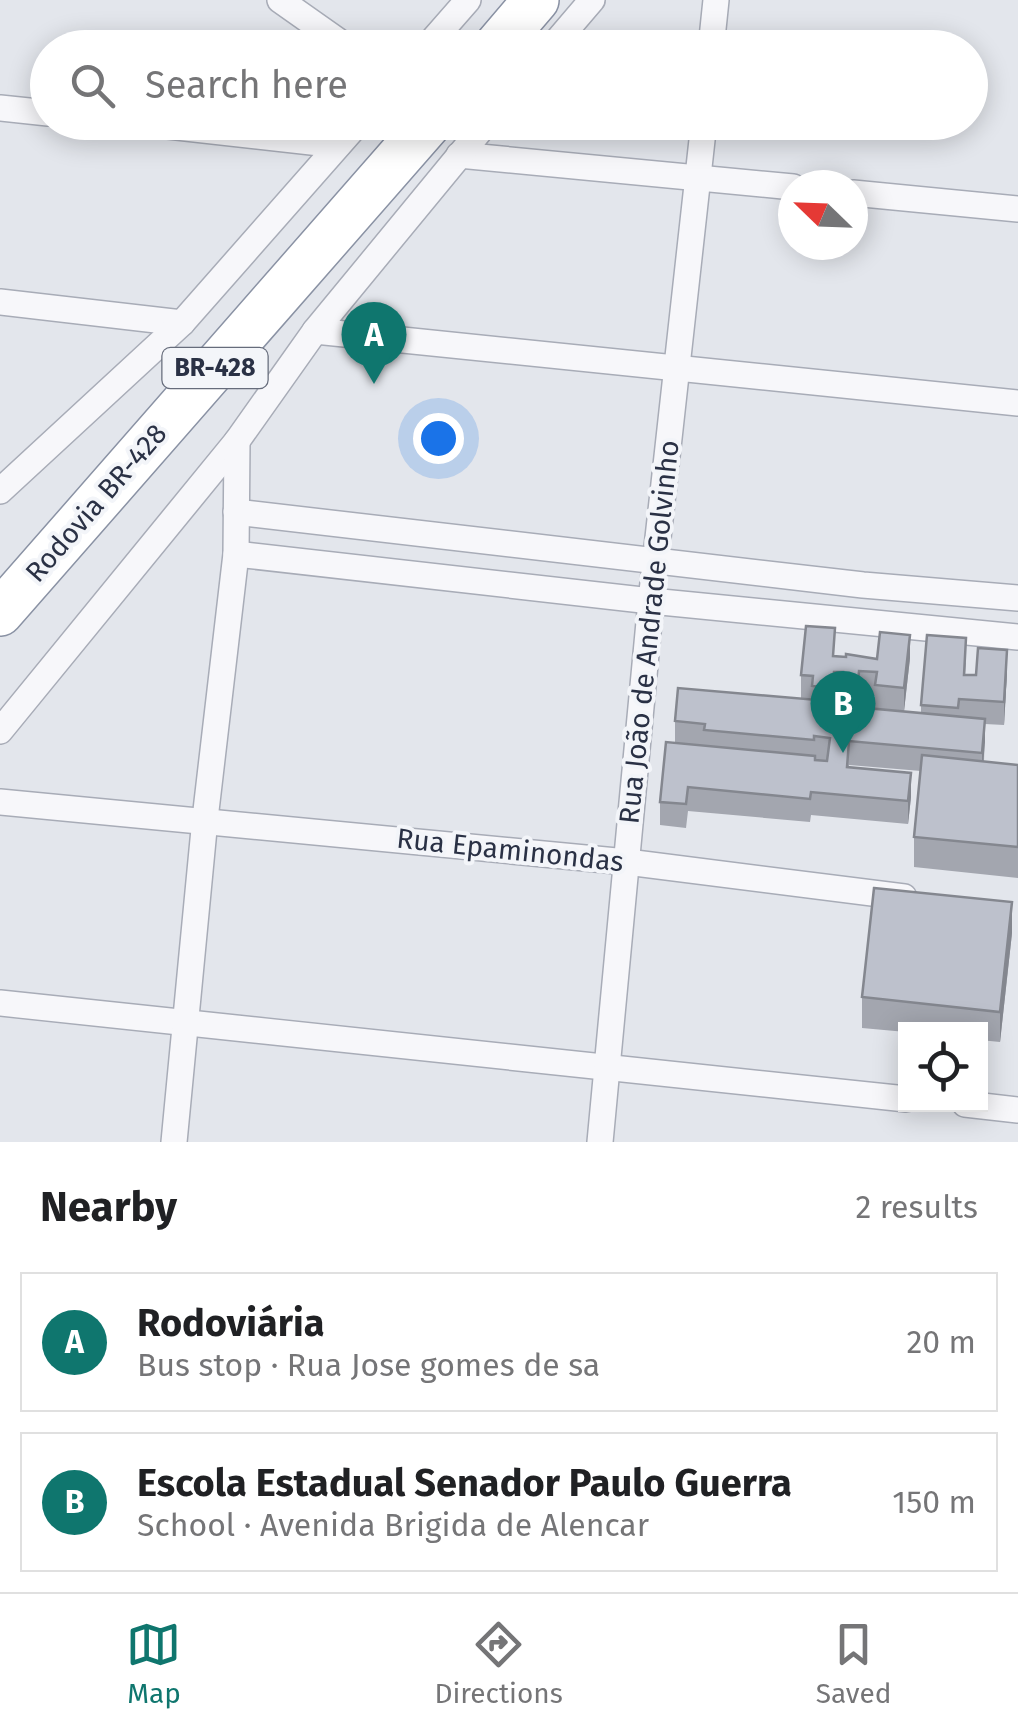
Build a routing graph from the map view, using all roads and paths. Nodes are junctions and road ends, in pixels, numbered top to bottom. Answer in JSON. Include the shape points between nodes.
{"nodes":[{"id":1,"x":280,"y":0,"type":"edge"},
{"id":2,"x":468,"y":0,"type":"edge"},
{"id":3,"x":536,"y":0,"type":"edge"},
{"id":4,"x":592,"y":0,"type":"edge"},
{"id":5,"x":716,"y":0,"type":"edge"},
{"id":6,"x":325,"y":30,"type":"edge"},
{"id":7,"x":442,"y":30,"type":"edge"},
{"id":8,"x":510,"y":30,"type":"edge"},
{"id":9,"x":567,"y":30,"type":"edge"},
{"id":10,"x":713,"y":30,"type":"edge"},
{"id":11,"x":0,"y":108,"type":"edge"},
{"id":12,"x":30,"y":111,"type":"edge"},
{"id":13,"x":293,"y":140,"type":"edge"},
{"id":14,"x":343,"y":140,"type":"edge"},
{"id":15,"x":444,"y":140,"type":"edge"},
{"id":16,"x":444,"y":140,"type":"edge"},
{"id":17,"x":451,"y":140,"type":"edge"},
{"id":18,"x":702,"y":140,"type":"edge"},
{"id":19,"x":338,"y":145,"type":"junction"},
{"id":20,"x":698,"y":178,"type":"junction"},
{"id":21,"x":778,"y":186,"type":"edge"},
{"id":22,"x":868,"y":194,"type":"edge"},
{"id":23,"x":1018,"y":209,"type":"edge"},
{"id":24,"x":0,"y":302,"type":"edge"},
{"id":25,"x":182,"y":323,"type":"junction"},
{"id":26,"x":315,"y":331,"type":"junction"},
{"id":27,"x":676,"y":370,"type":"junction"},
{"id":28,"x":1018,"y":403,"type":"edge"},
{"id":29,"x":237,"y":441,"type":"junction"},
{"id":30,"x":0,"y":491,"type":"edge"},
{"id":31,"x":236,"y":512,"type":"junction"},
{"id":32,"x":454,"y":537,"type":"junction"},
{"id":33,"x":236,"y":554,"type":"junction"},
{"id":34,"x":655,"y":562,"type":"junction"},
{"id":35,"x":451,"y":576,"type":"junction"},
{"id":36,"x":863,"y":584,"type":"junction"},
{"id":37,"x":1018,"y":598,"type":"edge"},
{"id":38,"x":651,"y":601,"type":"junction"},
{"id":39,"x":0,"y":613,"type":"edge"},
{"id":40,"x":860,"y":620,"type":"junction"},
{"id":41,"x":1018,"y":637,"type":"edge"},
{"id":42,"x":0,"y":732,"type":"edge"},
{"id":43,"x":0,"y":802,"type":"edge"},
{"id":44,"x":205,"y":820,"type":"junction"},
{"id":45,"x":626,"y":862,"type":"junction"},
{"id":46,"x":920,"y":899,"type":"edge"},
{"id":47,"x":0,"y":1004,"type":"edge"},
{"id":48,"x":188,"y":1021,"type":"junction"},
{"id":49,"x":606,"y":1068,"type":"junction"},
{"id":50,"x":898,"y":1097,"type":"edge"},
{"id":51,"x":988,"y":1107,"type":"edge"},
{"id":52,"x":1018,"y":1110,"type":"edge"},
{"id":53,"x":174,"y":1142,"type":"edge"},
{"id":54,"x":600,"y":1142,"type":"edge"}],
"edges":[{"from":1,"to":6,"type":"street"},
{"from":2,"to":7,"type":"street"},
{"from":3,"to":8,"type":"highway"},
{"from":4,"to":9,"type":"street"},
{"from":5,"to":10,"type":"street"},
{"from":11,"to":12,"type":"street"},
{"from":13,"to":19,"type":"street"},
{"from":14,"to":19,"type":"street"},
{"from":15,"to":26,"type":"street"},
{"from":16,"to":39,"type":"highway","name":"Rodovia BR-428","number":"BR-428"},
{"from":17,"to":20,"type":"street"},
{"from":18,"to":20,"type":"street","name":"Rua João de Andrade Golvinho"},
{"from":19,"to":25,"type":"street"},
{"from":20,"to":21,"type":"street"},
{"from":20,"to":27,"type":"street","name":"Rua João de Andrade Golvinho"},
{"from":22,"to":23,"type":"street"},
{"from":24,"to":25,"type":"street"},
{"from":25,"to":30,"type":"street"},
{"from":26,"to":27,"type":"street"},
{"from":26,"to":29,"type":"street"},
{"from":27,"to":28,"type":"street"},
{"from":27,"to":34,"type":"street","name":"Rua João de Andrade Golvinho"},
{"from":29,"to":31,"type":"street"},
{"from":29,"to":42,"type":"street"},
{"from":31,"to":32,"type":"street"},
{"from":31,"to":33,"type":"street"},
{"from":32,"to":34,"type":"street"},
{"from":32,"to":35,"type":"street"},
{"from":33,"to":35,"type":"street"},
{"from":33,"to":44,"type":"street"},
{"from":34,"to":36,"type":"street"},
{"from":34,"to":38,"type":"street","name":"Rua João de Andrade Golvinho"},
{"from":35,"to":38,"type":"street"},
{"from":36,"to":37,"type":"street"},
{"from":36,"to":40,"type":"street"},
{"from":38,"to":40,"type":"street"},
{"from":38,"to":45,"type":"street","name":"Rua João de Andrade Golvinho"},
{"from":40,"to":41,"type":"street"},
{"from":43,"to":44,"type":"street","name":"Rua Epaminondas"},
{"from":44,"to":45,"type":"street","name":"Rua Epaminondas"},
{"from":44,"to":48,"type":"street"},
{"from":45,"to":46,"type":"street","name":"Rua Epaminondas"},
{"from":45,"to":49,"type":"street","name":"Rua João de Andrade Golvinho"},
{"from":47,"to":48,"type":"street"},
{"from":48,"to":49,"type":"street"},
{"from":48,"to":53,"type":"street"},
{"from":49,"to":50,"type":"street"},
{"from":49,"to":54,"type":"street","name":"Rua João de Andrade Golvinho"},
{"from":51,"to":52,"type":"street"}]}
